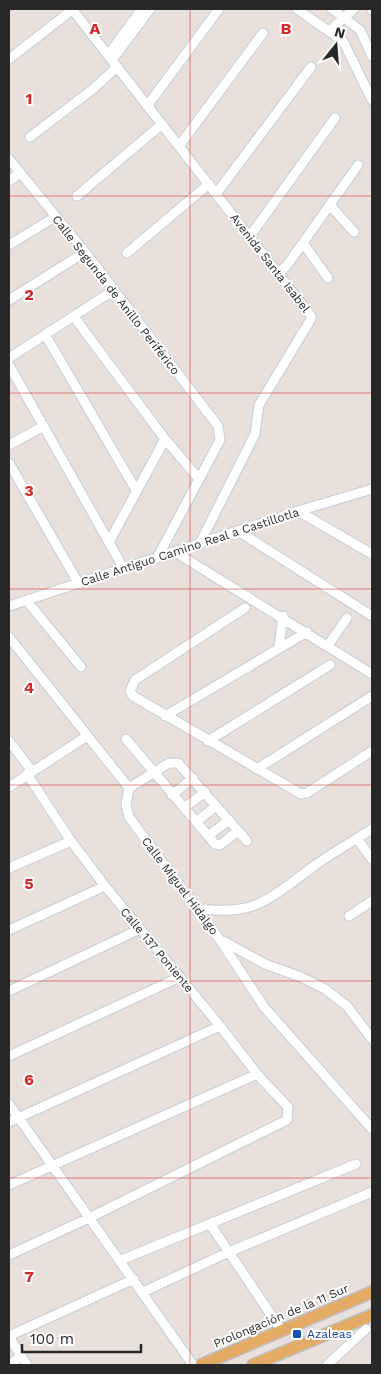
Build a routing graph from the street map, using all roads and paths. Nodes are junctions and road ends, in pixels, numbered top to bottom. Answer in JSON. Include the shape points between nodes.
{"nodes":[{"id":1,"x":142,"y":9,"type":"edge"},
{"id":2,"x":150,"y":9,"type":"edge"},
{"id":3,"x":219,"y":9,"type":"edge"},
{"id":4,"x":298,"y":9,"type":"edge"},
{"id":5,"x":332,"y":9,"type":"edge"},
{"id":6,"x":354,"y":9,"type":"edge"},
{"id":7,"x":75,"y":10,"type":"edge"},
{"id":8,"x":344,"y":17,"type":"junction"},
{"id":9,"x":329,"y":31,"type":"junction"},
{"id":10,"x":263,"y":33,"type":"dead end"},
{"id":11,"x":372,"y":56,"type":"edge"},
{"id":12,"x":9,"y":59,"type":"edge"},
{"id":13,"x":112,"y":61,"type":"junction"},
{"id":14,"x":311,"y":66,"type":"dead end"},
{"id":15,"x":372,"y":100,"type":"edge"},
{"id":16,"x":147,"y":106,"type":"junction"},
{"id":17,"x":335,"y":118,"type":"dead end"},
{"id":18,"x":162,"y":124,"type":"junction"},
{"id":19,"x":30,"y":137,"type":"dead end"},
{"id":20,"x":179,"y":146,"type":"junction"},
{"id":21,"x":9,"y":159,"type":"edge"},
{"id":22,"x":358,"y":165,"type":"dead end"},
{"id":23,"x":20,"y":174,"type":"junction"},
{"id":24,"x":9,"y":181,"type":"edge"},
{"id":25,"x":209,"y":184,"type":"junction"},
{"id":26,"x":216,"y":194,"type":"junction"},
{"id":27,"x":77,"y":196,"type":"dead end"},
{"id":28,"x":330,"y":205,"type":"junction"},
{"id":29,"x":55,"y":217,"type":"junction"},
{"id":30,"x":354,"y":232,"type":"dead end"},
{"id":31,"x":250,"y":236,"type":"junction"},
{"id":32,"x":302,"y":243,"type":"junction"},
{"id":33,"x":9,"y":245,"type":"edge"},
{"id":34,"x":85,"y":252,"type":"junction"},
{"id":35,"x":127,"y":253,"type":"dead end"},
{"id":36,"x":279,"y":273,"type":"junction"},
{"id":37,"x":328,"y":278,"type":"dead end"},
{"id":38,"x":114,"y":290,"type":"junction"},
{"id":39,"x":9,"y":300,"type":"edge"},
{"id":40,"x":74,"y":317,"type":"junction"},
{"id":41,"x":46,"y":336,"type":"junction"},
{"id":42,"x":9,"y":358,"type":"edge"},
{"id":43,"x":9,"y":365,"type":"edge"},
{"id":44,"x":44,"y":426,"type":"junction"},
{"id":45,"x":165,"y":439,"type":"junction"},
{"id":46,"x":9,"y":445,"type":"edge"},
{"id":47,"x":9,"y":463,"type":"edge"},
{"id":48,"x":199,"y":479,"type":"junction"},
{"id":49,"x":372,"y":489,"type":"edge"},
{"id":50,"x":136,"y":490,"type":"junction"},
{"id":51,"x":298,"y":511,"type":"junction"},
{"id":52,"x":238,"y":531,"type":"junction"},
{"id":53,"x":109,"y":542,"type":"junction"},
{"id":54,"x":200,"y":544,"type":"junction"},
{"id":55,"x":175,"y":552,"type":"junction"},
{"id":56,"x":372,"y":554,"type":"edge"},
{"id":57,"x":157,"y":558,"type":"junction"},
{"id":58,"x":124,"y":569,"type":"junction"},
{"id":59,"x":79,"y":584,"type":"junction"},
{"id":60,"x":27,"y":601,"type":"junction"},
{"id":61,"x":9,"y":606,"type":"edge"},
{"id":62,"x":245,"y":608,"type":"dead end"},
{"id":63,"x":283,"y":616,"type":"junction"},
{"id":64,"x":372,"y":616,"type":"edge"},
{"id":65,"x":347,"y":618,"type":"dead end"},
{"id":66,"x":307,"y":632,"type":"junction"},
{"id":67,"x":9,"y":637,"type":"edge"},
{"id":68,"x":328,"y":645,"type":"junction"},
{"id":69,"x":279,"y":647,"type":"junction"},
{"id":70,"x":330,"y":665,"type":"dead end"},
{"id":71,"x":81,"y":667,"type":"dead end"},
{"id":72,"x":371,"y":670,"type":"edge"},
{"id":73,"x":372,"y":696,"type":"edge"},
{"id":74,"x":165,"y":716,"type":"junction"},
{"id":75,"x":87,"y":736,"type":"junction"},
{"id":76,"x":126,"y":739,"type":"dead end"},
{"id":77,"x":9,"y":741,"type":"edge"},
{"id":78,"x":208,"y":742,"type":"junction"},
{"id":79,"x":372,"y":751,"type":"edge"},
{"id":80,"x":256,"y":769,"type":"junction"},
{"id":81,"x":30,"y":773,"type":"junction"},
{"id":82,"x":153,"y":773,"type":"junction"},
{"id":83,"x":193,"y":778,"type":"junction"},
{"id":84,"x":9,"y":787,"type":"edge"},
{"id":85,"x":129,"y":788,"type":"junction"},
{"id":86,"x":205,"y":792,"type":"junction"},
{"id":87,"x":172,"y":795,"type":"junction"},
{"id":88,"x":216,"y":806,"type":"junction"},
{"id":89,"x":184,"y":808,"type":"junction"},
{"id":90,"x":229,"y":820,"type":"junction"},
{"id":91,"x":196,"y":822,"type":"junction"},
{"id":92,"x":372,"y":829,"type":"edge"},
{"id":93,"x":238,"y":831,"type":"junction"},
{"id":94,"x":208,"y":836,"type":"junction"},
{"id":95,"x":357,"y":839,"type":"junction"},
{"id":96,"x":70,"y":841,"type":"junction"},
{"id":97,"x":247,"y":841,"type":"dead end"},
{"id":98,"x":372,"y":859,"type":"edge"},
{"id":99,"x":9,"y":868,"type":"edge"},
{"id":100,"x":105,"y":886,"type":"junction"},
{"id":101,"x":372,"y":901,"type":"edge"},
{"id":102,"x":195,"y":908,"type":"junction"},
{"id":103,"x":349,"y":916,"type":"dead end"},
{"id":104,"x":140,"y":929,"type":"junction"},
{"id":105,"x":9,"y":930,"type":"edge"},
{"id":106,"x":220,"y":940,"type":"junction"},
{"id":107,"x":180,"y":977,"type":"junction"},
{"id":108,"x":9,"y":991,"type":"edge"},
{"id":109,"x":220,"y":1026,"type":"junction"},
{"id":110,"x":372,"y":1039,"type":"edge"},
{"id":111,"x":9,"y":1056,"type":"edge"},
{"id":112,"x":257,"y":1074,"type":"junction"},
{"id":113,"x":9,"y":1104,"type":"edge"},
{"id":114,"x":18,"y":1117,"type":"junction"},
{"id":115,"x":9,"y":1122,"type":"edge"},
{"id":116,"x":372,"y":1129,"type":"edge"},
{"id":117,"x":53,"y":1164,"type":"junction"},
{"id":118,"x":356,"y":1164,"type":"dead end"},
{"id":119,"x":9,"y":1185,"type":"edge"},
{"id":120,"x":372,"y":1192,"type":"edge"},
{"id":121,"x":89,"y":1218,"type":"junction"},
{"id":122,"x":210,"y":1224,"type":"junction"},
{"id":123,"x":229,"y":1252,"type":"junction"},
{"id":124,"x":9,"y":1255,"type":"edge"},
{"id":125,"x":121,"y":1260,"type":"junction"},
{"id":126,"x":134,"y":1280,"type":"junction"},
{"id":127,"x":144,"y":1292,"type":"junction"},
{"id":128,"x":372,"y":1292,"type":"edge"},
{"id":129,"x":372,"y":1315,"type":"edge"},
{"id":130,"x":366,"y":1328,"type":"edge"},
{"id":131,"x":282,"y":1332,"type":"junction"},
{"id":132,"x":9,"y":1337,"type":"edge"},
{"id":133,"x":21,"y":1356,"type":"junction"},
{"id":134,"x":9,"y":1365,"type":"edge"},
{"id":135,"x":27,"y":1365,"type":"edge"},
{"id":136,"x":194,"y":1365,"type":"edge"},
{"id":137,"x":201,"y":1365,"type":"edge"},
{"id":138,"x":253,"y":1365,"type":"edge"},
{"id":139,"x":327,"y":1365,"type":"edge"}],
"edges":[{"from":1,"to":13,"type":"street"},
{"from":2,"to":13,"type":"street"},
{"from":3,"to":16,"type":"street"},
{"from":4,"to":9,"type":"street"},
{"from":5,"to":8,"type":"street"},
{"from":6,"to":8,"type":"street"},
{"from":7,"to":12,"type":"street"},
{"from":7,"to":13,"type":"street","name":"Avenida Santa Isabel"},
{"from":8,"to":9,"type":"street"},
{"from":8,"to":11,"type":"street","via":[[360,30]]},
{"from":9,"to":15,"type":"street","via":[[348,47]]},
{"from":10,"to":20,"type":"street"},
{"from":13,"to":16,"type":"street","name":"Avenida Santa Isabel"},
{"from":13,"to":19,"type":"street","via":[[93,89]]},
{"from":14,"to":26,"type":"street"},
{"from":16,"to":18,"type":"street","name":"Avenida Santa Isabel"},
{"from":17,"to":31,"type":"street"},
{"from":18,"to":20,"type":"street","name":"Avenida Santa Isabel"},
{"from":18,"to":27,"type":"street"},
{"from":20,"to":25,"type":"street","name":"Avenida Santa Isabel"},
{"from":21,"to":23,"type":"street","name":"Calle Segunda de Anillo Periférico"},
{"from":22,"to":28,"type":"street"},
{"from":23,"to":24,"type":"street"},
{"from":23,"to":29,"type":"street","name":"Calle Segunda de Anillo Periférico"},
{"from":25,"to":26,"type":"street","name":"Avenida Santa Isabel"},
{"from":25,"to":35,"type":"street"},
{"from":26,"to":31,"type":"street","name":"Avenida Santa Isabel"},
{"from":28,"to":30,"type":"street"},
{"from":28,"to":32,"type":"street"},
{"from":29,"to":33,"type":"street"},
{"from":29,"to":34,"type":"street","name":"Calle Segunda de Anillo Periférico"},
{"from":31,"to":36,"type":"street","name":"Avenida Santa Isabel"},
{"from":32,"to":36,"type":"street"},
{"from":32,"to":37,"type":"street"},
{"from":34,"to":38,"type":"street","name":"Calle Segunda de Anillo Periférico"},
{"from":34,"to":39,"type":"street"},
{"from":36,"to":54,"type":"street","name":"Avenida Santa Isabel","via":[[311,319],[259,405],[255,434]]},
{"from":38,"to":40,"type":"street"},
{"from":38,"to":48,"type":"street","name":"Calle Segunda de Anillo Periférico","via":[[218,426],[220,440]]},
{"from":40,"to":41,"type":"street"},
{"from":40,"to":45,"type":"street"},
{"from":41,"to":42,"type":"street"},
{"from":41,"to":50,"type":"street"},
{"from":43,"to":44,"type":"street"},
{"from":44,"to":46,"type":"street"},
{"from":44,"to":53,"type":"street"},
{"from":45,"to":48,"type":"street"},
{"from":45,"to":50,"type":"street"},
{"from":47,"to":59,"type":"street"},
{"from":48,"to":57,"type":"street"},
{"from":49,"to":51,"type":"street","name":"Calle Antiguo Camino Real a Castillotla"},
{"from":50,"to":53,"type":"street"},
{"from":51,"to":52,"type":"street","name":"Calle Antiguo Camino Real a Castillotla"},
{"from":51,"to":56,"type":"street"},
{"from":52,"to":54,"type":"street","name":"Calle Antiguo Camino Real a Castillotla"},
{"from":52,"to":64,"type":"street"},
{"from":53,"to":58,"type":"street"},
{"from":54,"to":55,"type":"street","name":"Calle Antiguo Camino Real a Castillotla"},
{"from":55,"to":57,"type":"street","name":"Calle Antiguo Camino Real a Castillotla"},
{"from":55,"to":63,"type":"street"},
{"from":57,"to":58,"type":"street","name":"Calle Antiguo Camino Real a Castillotla"},
{"from":58,"to":59,"type":"street","name":"Calle Antiguo Camino Real a Castillotla"},
{"from":59,"to":60,"type":"street","name":"Calle Antiguo Camino Real a Castillotla"},
{"from":60,"to":61,"type":"street","name":"Calle Antiguo Camino Real a Castillotla"},
{"from":60,"to":71,"type":"street"},
{"from":62,"to":74,"type":"street","via":[[135,680],[130,690],[137,700]]},
{"from":63,"to":66,"type":"street"},
{"from":63,"to":69,"type":"street"},
{"from":65,"to":68,"type":"street"},
{"from":66,"to":68,"type":"street"},
{"from":66,"to":69,"type":"street"},
{"from":67,"to":75,"type":"street"},
{"from":68,"to":72,"type":"street"},
{"from":69,"to":74,"type":"street"},
{"from":70,"to":78,"type":"street"},
{"from":73,"to":80,"type":"street"},
{"from":74,"to":78,"type":"street"},
{"from":75,"to":81,"type":"street"},
{"from":75,"to":85,"type":"street"},
{"from":76,"to":82,"type":"street"},
{"from":77,"to":81,"type":"street","name":"Calle 137 Poniente"},
{"from":78,"to":80,"type":"street"},
{"from":79,"to":80,"type":"street","via":[[301,794]]},
{"from":81,"to":84,"type":"street"},
{"from":81,"to":96,"type":"street","name":"Calle 137 Poniente"},
{"from":82,"to":83,"type":"street","via":[[174,762]]},
{"from":82,"to":85,"type":"street"},
{"from":82,"to":87,"type":"street"},
{"from":83,"to":86,"type":"street"},
{"from":83,"to":87,"type":"street"},
{"from":85,"to":102,"type":"street","name":"Calle Miguel Hidalgo","via":[[126,804],[129,818]]},
{"from":86,"to":88,"type":"street"},
{"from":86,"to":89,"type":"street"},
{"from":87,"to":89,"type":"street"},
{"from":88,"to":90,"type":"street"},
{"from":88,"to":91,"type":"street"},
{"from":89,"to":91,"type":"street"},
{"from":90,"to":93,"type":"street"},
{"from":90,"to":94,"type":"street"},
{"from":91,"to":94,"type":"street"},
{"from":92,"to":95,"type":"street"},
{"from":93,"to":94,"type":"street","via":[[217,845]]},
{"from":93,"to":97,"type":"street"},
{"from":95,"to":98,"type":"street"},
{"from":95,"to":102,"type":"street","via":[[311,868],[275,897],[239,911]]},
{"from":96,"to":99,"type":"street"},
{"from":96,"to":100,"type":"street","name":"Calle 137 Poniente"},
{"from":100,"to":104,"type":"street","name":"Calle 137 Poniente"},
{"from":100,"to":105,"type":"street"},
{"from":101,"to":103,"type":"street"},
{"from":102,"to":106,"type":"street","name":"Calle Miguel Hidalgo"},
{"from":104,"to":107,"type":"street","name":"Calle 137 Poniente"},
{"from":104,"to":108,"type":"street"},
{"from":106,"to":110,"type":"street","via":[[265,964],[325,989],[346,1006]]},
{"from":106,"to":116,"type":"street","name":"Calle Miguel Hidalgo","via":[[264,1007]]},
{"from":107,"to":109,"type":"street","name":"Calle 137 Poniente"},
{"from":107,"to":111,"type":"street"},
{"from":109,"to":112,"type":"street","name":"Calle 137 Poniente"},
{"from":109,"to":114,"type":"street"},
{"from":112,"to":117,"type":"street"},
{"from":112,"to":121,"type":"street","name":"Calle 137 Poniente","via":[[288,1107],[287,1120]]},
{"from":113,"to":114,"type":"street"},
{"from":114,"to":115,"type":"street"},
{"from":114,"to":117,"type":"street"},
{"from":117,"to":119,"type":"street"},
{"from":117,"to":121,"type":"street"},
{"from":118,"to":122,"type":"street"},
{"from":120,"to":123,"type":"street"},
{"from":121,"to":124,"type":"street"},
{"from":121,"to":125,"type":"street"},
{"from":122,"to":123,"type":"street"},
{"from":122,"to":125,"type":"street"},
{"from":123,"to":127,"type":"street"},
{"from":123,"to":131,"type":"street"},
{"from":125,"to":126,"type":"street"},
{"from":126,"to":127,"type":"street"},
{"from":126,"to":132,"type":"street"},
{"from":127,"to":136,"type":"street"},
{"from":128,"to":131,"type":"main road","name":"Prolongación de la 11 Sur"},
{"from":129,"to":130,"type":"main road"},
{"from":130,"to":138,"type":"main road"},
{"from":130,"to":139,"type":"street"},
{"from":131,"to":137,"type":"main road","name":"Prolongación de la 11 Sur"},
{"from":132,"to":133,"type":"street"},
{"from":133,"to":134,"type":"street"},
{"from":133,"to":135,"type":"street"}]}
